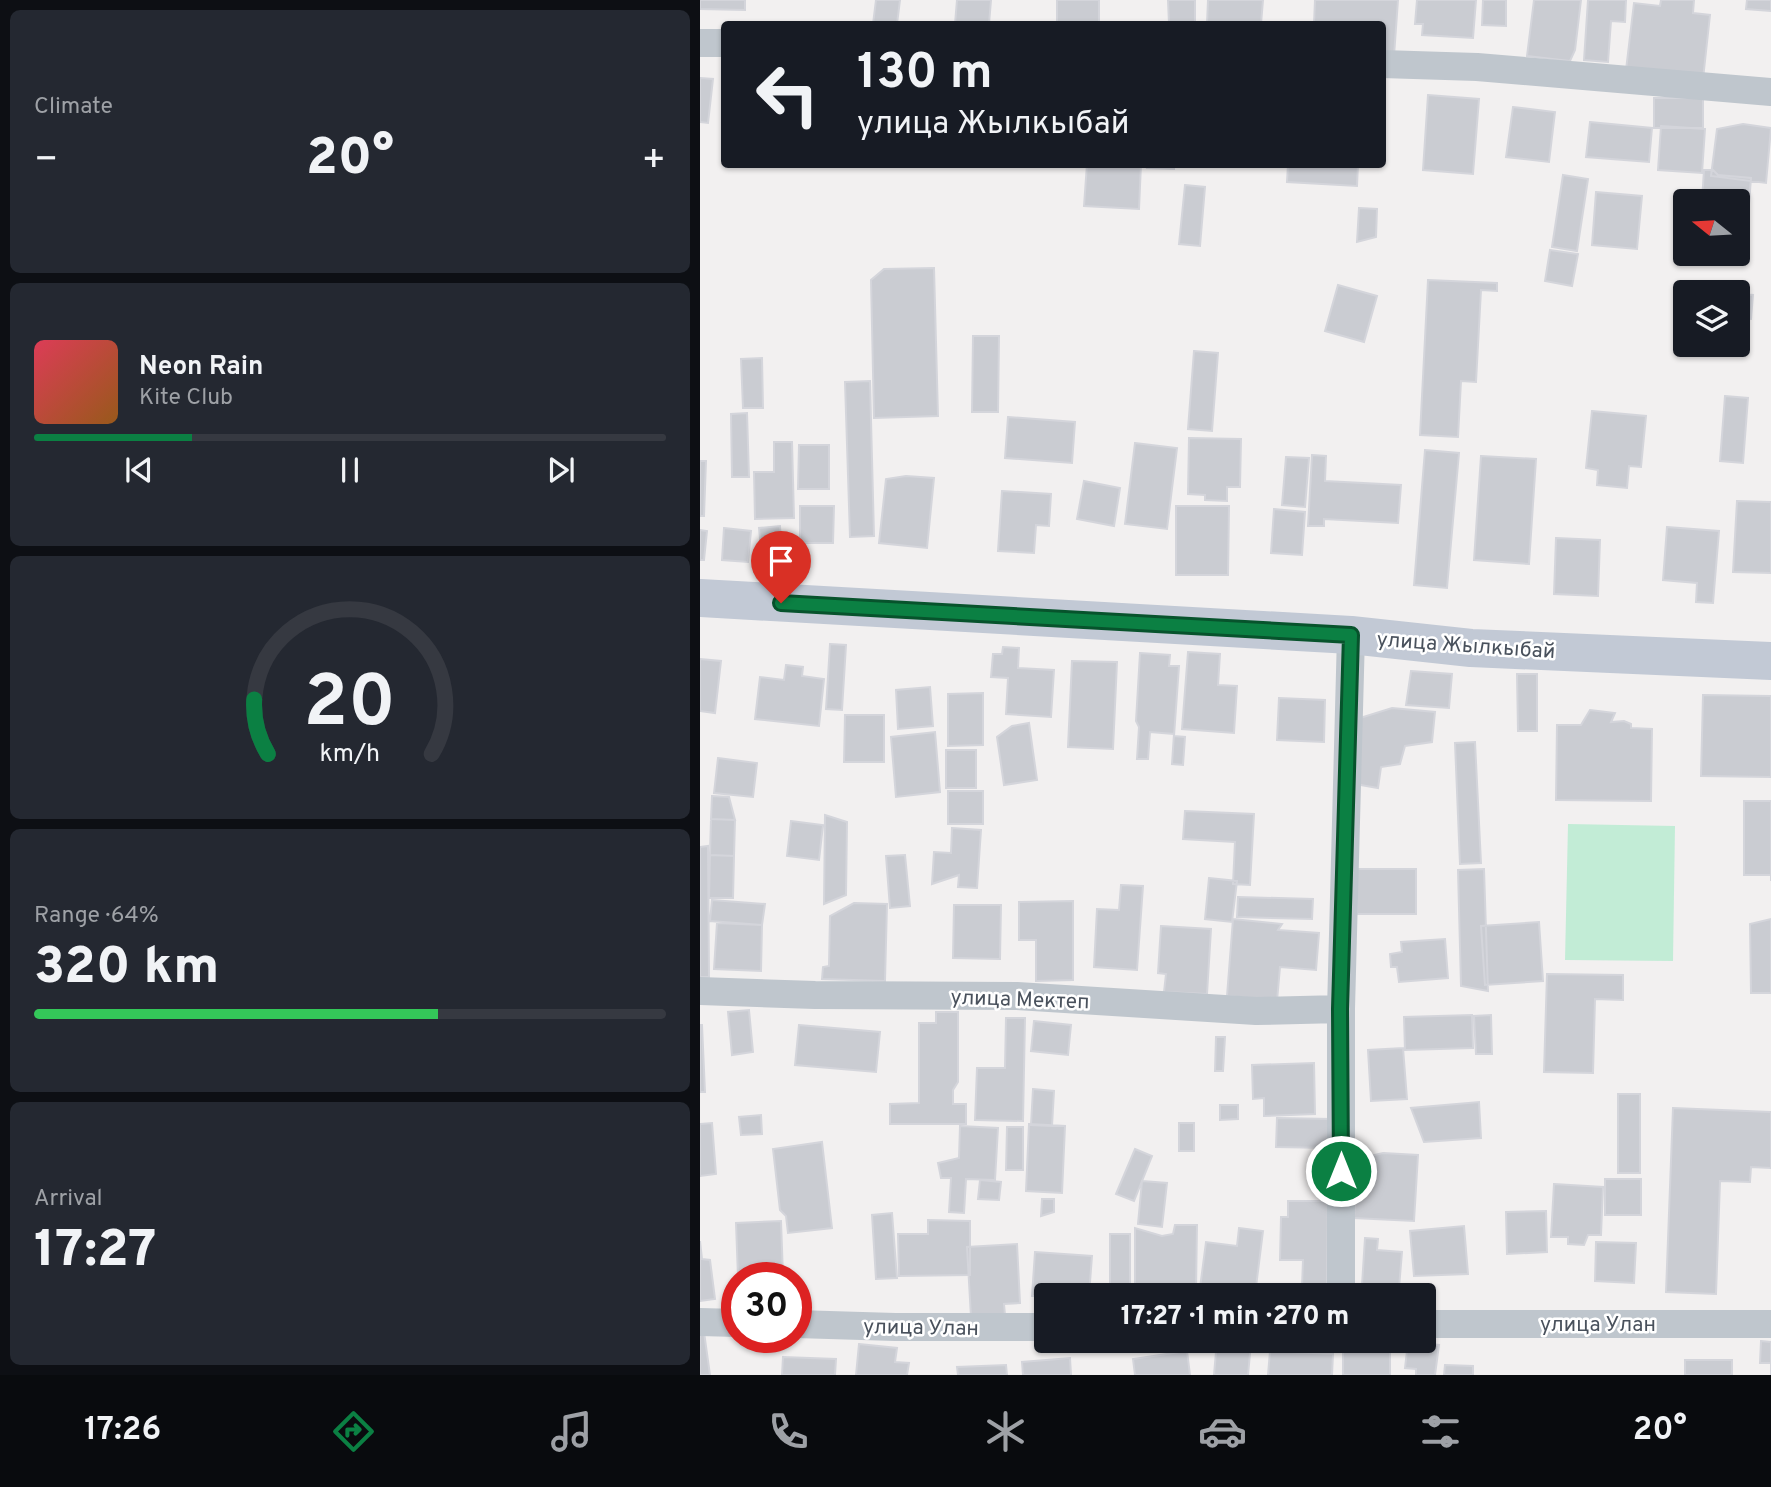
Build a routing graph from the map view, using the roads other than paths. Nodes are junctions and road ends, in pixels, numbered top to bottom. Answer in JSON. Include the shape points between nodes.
{"nodes":[{"id":1,"x":700,"y":43,"type":"edge"},
{"id":2,"x":721,"y":43,"type":"edge"},
{"id":3,"x":1386,"y":64,"type":"edge"},
{"id":4,"x":1771,"y":92,"type":"edge"},
{"id":5,"x":700,"y":598,"type":"edge"},
{"id":6,"x":1351,"y":635,"type":"junction"},
{"id":7,"x":1771,"y":661,"type":"edge"},
{"id":8,"x":700,"y":991,"type":"edge"},
{"id":9,"x":1340,"y":1009,"type":"junction"},
{"id":10,"x":1340,"y":1283,"type":"edge"},
{"id":11,"x":700,"y":1322,"type":"edge"},
{"id":12,"x":721,"y":1323,"type":"edge"},
{"id":13,"x":812,"y":1324,"type":"edge"},
{"id":14,"x":1436,"y":1324,"type":"edge"},
{"id":15,"x":1771,"y":1324,"type":"edge"},
{"id":16,"x":1034,"y":1327,"type":"edge"}],
"edges":[{"from":1,"to":2,"type":"street"},
{"from":3,"to":4,"type":"street","via":[[1477,67]]},
{"from":5,"to":6,"type":"street","name":"улица Жылкыбай"},
{"from":6,"to":7,"type":"street","name":"улица Жылкыбай","via":[[1471,648]]},
{"from":6,"to":9,"type":"street"},
{"from":8,"to":9,"type":"street","name":"улица Мектеп","via":[[1017,996],[1256,1011]]},
{"from":9,"to":10,"type":"street"},
{"from":11,"to":12,"type":"street"},
{"from":13,"to":16,"type":"street","name":"улица Улан"},
{"from":14,"to":15,"type":"street","name":"улица Улан"}]}
